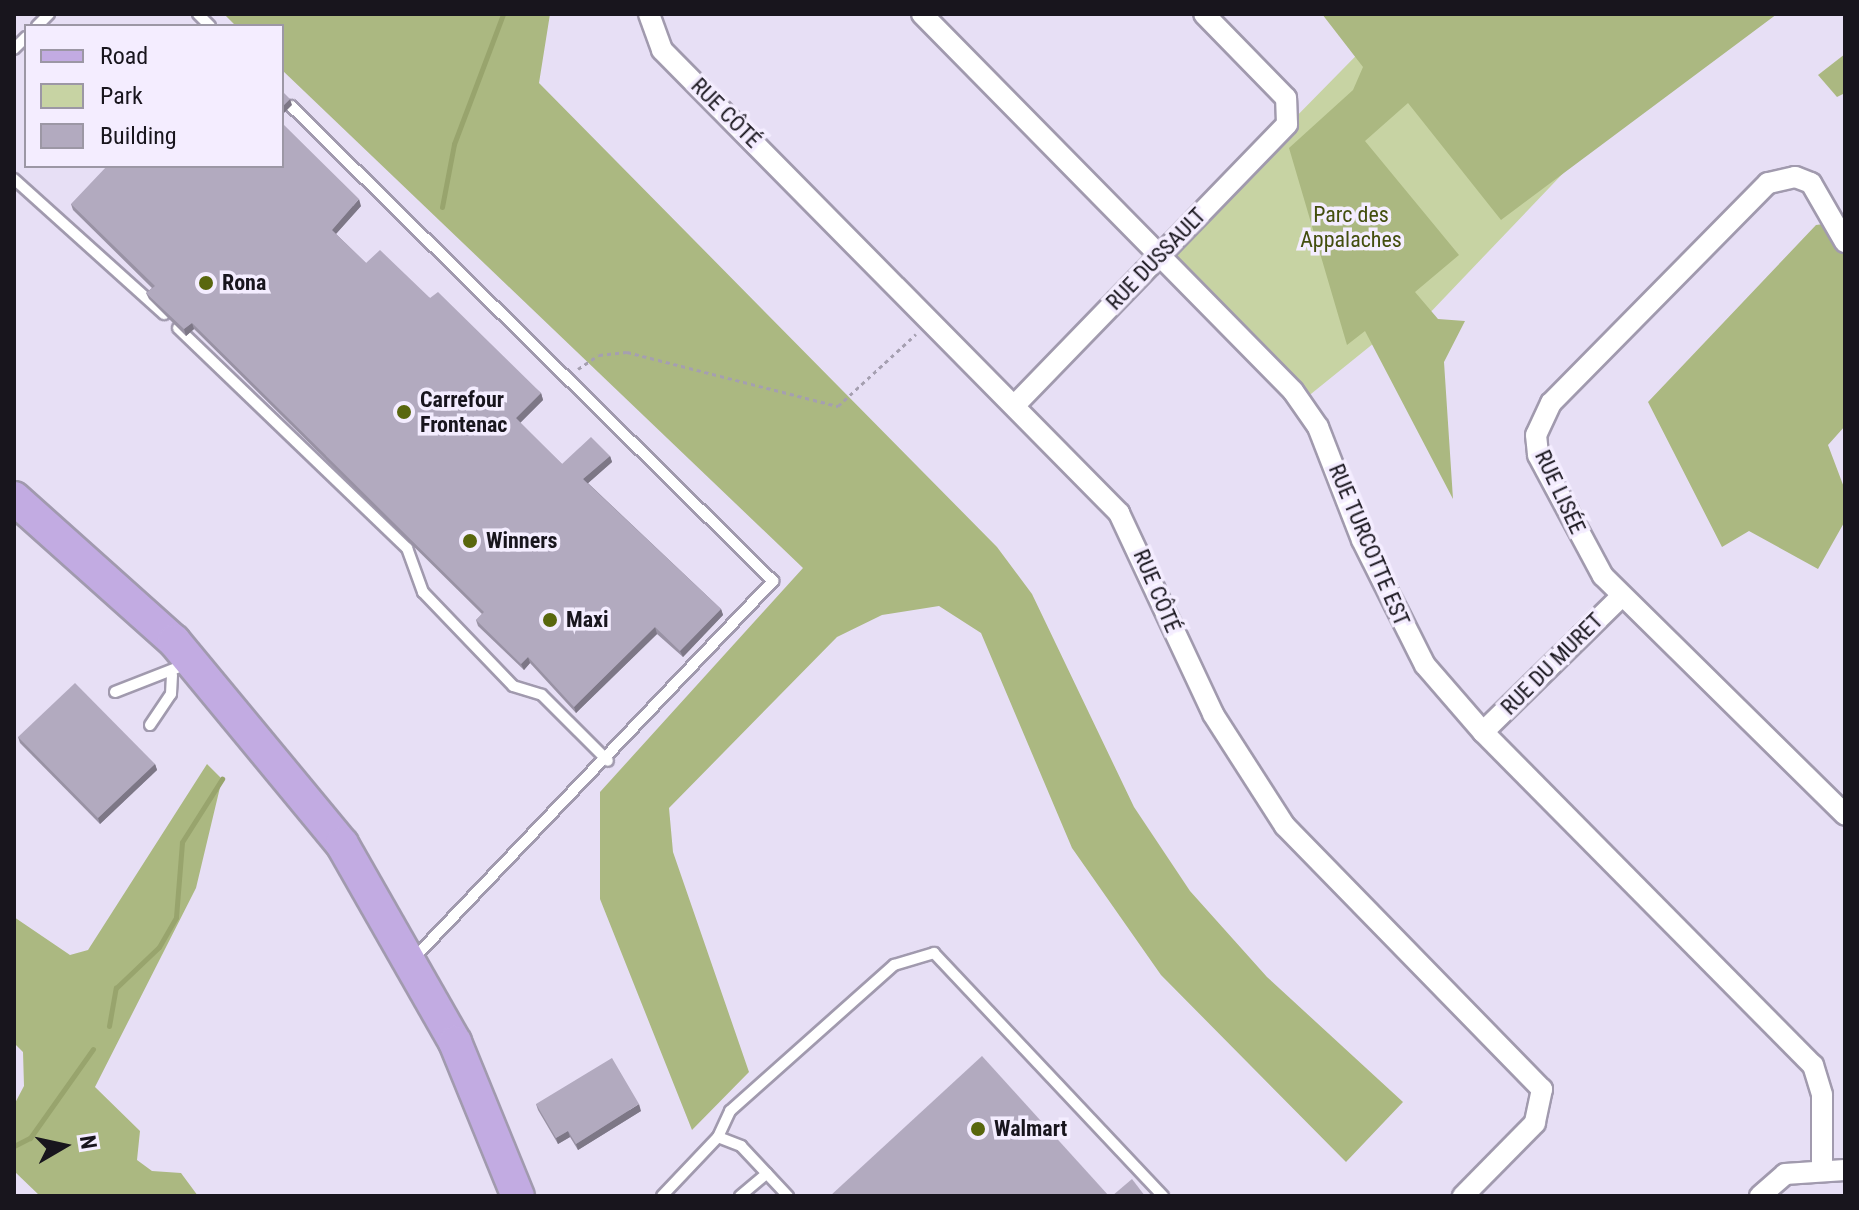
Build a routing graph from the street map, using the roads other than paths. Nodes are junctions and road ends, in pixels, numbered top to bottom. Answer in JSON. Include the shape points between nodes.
{"nodes":[{"id":1,"x":649,"y":14,"type":"edge"},
{"id":2,"x":922,"y":14,"type":"edge"},
{"id":3,"x":1204,"y":14,"type":"edge"},
{"id":4,"x":291,"y":106,"type":"edge"},
{"id":5,"x":14,"y":179,"type":"edge"},
{"id":6,"x":1845,"y":242,"type":"edge"},
{"id":7,"x":1158,"y":257,"type":"junction"},
{"id":8,"x":1015,"y":405,"type":"junction"},
{"id":9,"x":14,"y":498,"type":"edge"},
{"id":10,"x":1621,"y":597,"type":"junction"},
{"id":11,"x":182,"y":667,"type":"junction"},
{"id":12,"x":115,"y":692,"type":"dead end"},
{"id":13,"x":150,"y":725,"type":"dead end"},
{"id":14,"x":1483,"y":732,"type":"junction"},
{"id":15,"x":608,"y":761,"type":"junction"},
{"id":16,"x":1845,"y":815,"type":"edge"},
{"id":17,"x":413,"y":959,"type":"junction"},
{"id":18,"x":718,"y":1137,"type":"junction"},
{"id":19,"x":1845,"y":1170,"type":"edge"},
{"id":20,"x":1822,"y":1171,"type":"junction"},
{"id":21,"x":767,"y":1173,"type":"junction"},
{"id":22,"x":518,"y":1196,"type":"edge"},
{"id":23,"x":662,"y":1196,"type":"edge"},
{"id":24,"x":740,"y":1196,"type":"edge"},
{"id":25,"x":788,"y":1196,"type":"edge"},
{"id":26,"x":1163,"y":1196,"type":"edge"},
{"id":27,"x":1463,"y":1196,"type":"edge"},
{"id":28,"x":1760,"y":1196,"type":"edge"}],
"edges":[{"from":1,"to":8,"type":"street","name":"RUE CÔTÉ","via":[[662,50]]},
{"from":2,"to":7,"type":"street","name":"RUE TURCOTTE EST"},
{"from":3,"to":7,"type":"street","name":"RUE DUSSAULT","via":[[1292,111]]},
{"from":4,"to":15,"type":"lane","via":[[773,581]]},
{"from":5,"to":15,"type":"lane","via":[[407,548],[423,592],[513,686],[542,695]]},
{"from":6,"to":10,"type":"street","name":"RUE LISÉE","via":[[1820,194],[1795,177],[1758,190],[1541,417],[1538,455],[1595,565]]},
{"from":7,"to":8,"type":"street","name":"RUE DUSSAULT"},
{"from":7,"to":14,"type":"street","name":"RUE TURCOTTE EST","via":[[1293,391],[1318,427],[1393,607],[1425,665]]},
{"from":8,"to":27,"type":"street","name":"RUE CÔTÉ","via":[[1129,527],[1213,714],[1285,826],[1542,1089],[1535,1123]]},
{"from":9,"to":11,"type":"main road"},
{"from":10,"to":14,"type":"street","name":"RUE DU MURET"},
{"from":10,"to":16,"type":"street","name":"RUE LISÉE"},
{"from":11,"to":12,"type":"lane","via":[[148,674]]},
{"from":11,"to":13,"type":"lane"},
{"from":11,"to":17,"type":"main road","via":[[342,844]]},
{"from":14,"to":20,"type":"street","name":"RUE TURCOTTE EST","via":[[1793,1038],[1820,1079]]},
{"from":15,"to":17,"type":"lane"},
{"from":17,"to":22,"type":"main road"},
{"from":18,"to":21,"type":"lane","via":[[741,1146]]},
{"from":18,"to":23,"type":"lane"},
{"from":18,"to":26,"type":"lane","via":[[730,1111],[894,965],[934,953]]},
{"from":19,"to":20,"type":"street"},
{"from":20,"to":28,"type":"street","via":[[1785,1174]]},
{"from":21,"to":24,"type":"lane"},
{"from":21,"to":25,"type":"lane"}]}
